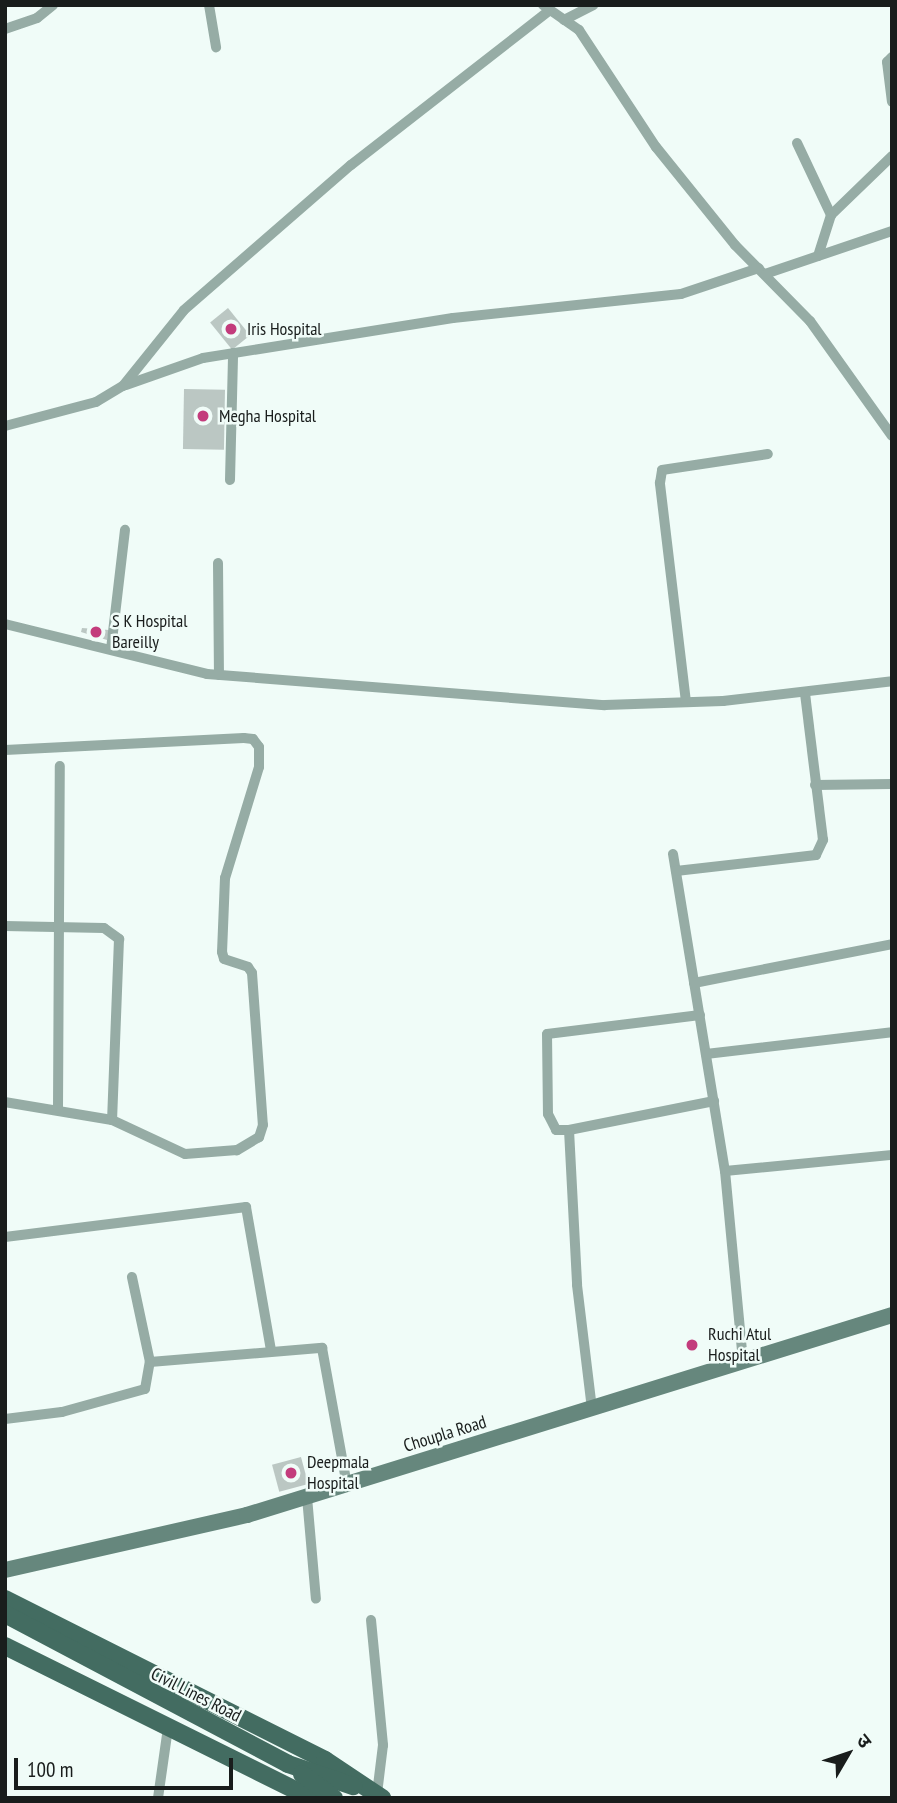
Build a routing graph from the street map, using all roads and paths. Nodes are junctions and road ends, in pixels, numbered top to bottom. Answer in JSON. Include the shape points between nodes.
{"nodes":[{"id":1,"x":53,"y":5,"type":"edge"},
{"id":2,"x":209,"y":5,"type":"edge"},
{"id":3,"x":593,"y":5,"type":"edge"},
{"id":4,"x":546,"y":8,"type":"edge"},
{"id":5,"x":564,"y":20,"type":"junction"},
{"id":6,"x":5,"y":29,"type":"edge"},
{"id":7,"x":216,"y":47,"type":"dead end"},
{"id":8,"x":892,"y":57,"type":"edge"},
{"id":9,"x":892,"y":102,"type":"edge"},
{"id":10,"x":797,"y":143,"type":"dead end"},
{"id":11,"x":892,"y":156,"type":"edge"},
{"id":12,"x":831,"y":215,"type":"junction"},
{"id":13,"x":892,"y":232,"type":"edge"},
{"id":14,"x":818,"y":256,"type":"junction"},
{"id":15,"x":762,"y":271,"type":"junction"},
{"id":16,"x":233,"y":353,"type":"junction"},
{"id":17,"x":123,"y":386,"type":"junction"},
{"id":18,"x":5,"y":426,"type":"edge"},
{"id":19,"x":892,"y":436,"type":"edge"},
{"id":20,"x":768,"y":454,"type":"dead end"},
{"id":21,"x":230,"y":480,"type":"dead end"},
{"id":22,"x":125,"y":530,"type":"dead end"},
{"id":23,"x":218,"y":563,"type":"dead end"},
{"id":24,"x":5,"y":624,"type":"edge"},
{"id":25,"x":111,"y":649,"type":"junction"},
{"id":26,"x":219,"y":675,"type":"junction"},
{"id":27,"x":892,"y":681,"type":"edge"},
{"id":28,"x":804,"y":693,"type":"junction"},
{"id":29,"x":685,"y":702,"type":"junction"},
{"id":30,"x":5,"y":751,"type":"edge"},
{"id":31,"x":60,"y":766,"type":"dead end"},
{"id":32,"x":892,"y":784,"type":"edge"},
{"id":33,"x":815,"y":785,"type":"junction"},
{"id":34,"x":673,"y":854,"type":"dead end"},
{"id":35,"x":676,"y":871,"type":"junction"},
{"id":36,"x":5,"y":926,"type":"edge"},
{"id":37,"x":61,"y":927,"type":"junction"},
{"id":38,"x":892,"y":944,"type":"edge"},
{"id":39,"x":694,"y":984,"type":"junction"},
{"id":40,"x":700,"y":1015,"type":"junction"},
{"id":41,"x":892,"y":1032,"type":"edge"},
{"id":42,"x":706,"y":1054,"type":"junction"},
{"id":43,"x":714,"y":1101,"type":"junction"},
{"id":44,"x":5,"y":1102,"type":"edge"},
{"id":45,"x":58,"y":1108,"type":"junction"},
{"id":46,"x":113,"y":1120,"type":"junction"},
{"id":47,"x":569,"y":1130,"type":"junction"},
{"id":48,"x":892,"y":1155,"type":"edge"},
{"id":49,"x":725,"y":1171,"type":"junction"},
{"id":50,"x":5,"y":1237,"type":"edge"},
{"id":51,"x":132,"y":1277,"type":"dead end"},
{"id":52,"x":892,"y":1315,"type":"edge"},
{"id":53,"x":271,"y":1350,"type":"junction"},
{"id":54,"x":150,"y":1362,"type":"junction"},
{"id":55,"x":743,"y":1362,"type":"junction"},
{"id":56,"x":592,"y":1409,"type":"junction"},
{"id":57,"x":5,"y":1419,"type":"edge"},
{"id":58,"x":347,"y":1485,"type":"junction"},
{"id":59,"x":307,"y":1497,"type":"junction"},
{"id":60,"x":5,"y":1570,"type":"edge"},
{"id":61,"x":5,"y":1599,"type":"edge"},
{"id":62,"x":316,"y":1599,"type":"dead end"},
{"id":63,"x":5,"y":1614,"type":"edge"},
{"id":64,"x":371,"y":1620,"type":"dead end"},
{"id":65,"x":5,"y":1646,"type":"edge"},
{"id":66,"x":168,"y":1728,"type":"junction"},
{"id":67,"x":288,"y":1764,"type":"junction"},
{"id":68,"x":380,"y":1796,"type":"edge"},
{"id":69,"x":158,"y":1798,"type":"edge"},
{"id":70,"x":311,"y":1798,"type":"edge"},
{"id":71,"x":334,"y":1798,"type":"edge"}],
"edges":[{"from":1,"to":6,"type":"street","via":[[37,18]]},
{"from":2,"to":7,"type":"street"},
{"from":3,"to":5,"type":"street"},
{"from":4,"to":5,"type":"street"},
{"from":4,"to":17,"type":"street","via":[[351,165],[195,300]]},
{"from":5,"to":15,"type":"street","via":[[579,30],[656,148]]},
{"from":8,"to":9,"type":"street","via":[[887,62]]},
{"from":10,"to":12,"type":"street"},
{"from":11,"to":12,"type":"street"},
{"from":12,"to":14,"type":"street"},
{"from":13,"to":14,"type":"street"},
{"from":14,"to":15,"type":"street"},
{"from":15,"to":16,"type":"street","via":[[681,294],[453,318]]},
{"from":15,"to":19,"type":"street","via":[[810,321]]},
{"from":16,"to":17,"type":"street","via":[[203,358]]},
{"from":16,"to":21,"type":"street"},
{"from":17,"to":18,"type":"street","via":[[96,401]]},
{"from":20,"to":29,"type":"street","via":[[662,470]]},
{"from":22,"to":25,"type":"street"},
{"from":23,"to":26,"type":"street"},
{"from":24,"to":25,"type":"street"},
{"from":25,"to":26,"type":"street"},
{"from":26,"to":29,"type":"street","via":[[605,705]]},
{"from":27,"to":28,"type":"street"},
{"from":28,"to":29,"type":"street"},
{"from":28,"to":33,"type":"street"},
{"from":30,"to":46,"type":"street","via":[[244,737],[259,747],[259,767],[225,877],[222,952],[224,959],[248,967],[252,973],[263,1117],[259,1138],[224,1153],[185,1154]]},
{"from":31,"to":37,"type":"street"},
{"from":32,"to":33,"type":"street"},
{"from":33,"to":35,"type":"street","via":[[823,840],[816,855]]},
{"from":34,"to":35,"type":"street"},
{"from":35,"to":39,"type":"street"},
{"from":36,"to":37,"type":"street"},
{"from":37,"to":45,"type":"street"},
{"from":37,"to":46,"type":"street","via":[[104,928],[119,939]]},
{"from":38,"to":39,"type":"street"},
{"from":39,"to":40,"type":"street"},
{"from":40,"to":42,"type":"street"},
{"from":40,"to":47,"type":"street","via":[[547,1034],[548,1114],[556,1130]]},
{"from":41,"to":42,"type":"street"},
{"from":42,"to":43,"type":"street"},
{"from":43,"to":47,"type":"street"},
{"from":43,"to":49,"type":"street"},
{"from":44,"to":45,"type":"street"},
{"from":45,"to":46,"type":"street"},
{"from":47,"to":56,"type":"street","via":[[576,1284]]},
{"from":48,"to":49,"type":"street"},
{"from":49,"to":55,"type":"street"},
{"from":50,"to":53,"type":"street","via":[[246,1207]]},
{"from":51,"to":54,"type":"street"},
{"from":52,"to":55,"type":"main road","name":"Choupla Road"},
{"from":53,"to":54,"type":"street","via":[[202,1362]]},
{"from":53,"to":58,"type":"street","via":[[322,1348]]},
{"from":54,"to":57,"type":"street","via":[[145,1389],[62,1412]]},
{"from":55,"to":56,"type":"main road","name":"Choupla Road"},
{"from":56,"to":58,"type":"main road","name":"Choupla Road"},
{"from":58,"to":59,"type":"main road","name":"Choupla Road"},
{"from":59,"to":60,"type":"main road","name":"Choupla Road","via":[[247,1516]]},
{"from":59,"to":62,"type":"street"},
{"from":61,"to":68,"type":"main road","name":"Civil Lines Road","via":[[325,1760]]},
{"from":63,"to":67,"type":"main road"},
{"from":64,"to":68,"type":"street","via":[[383,1745]]},
{"from":65,"to":66,"type":"main road"},
{"from":66,"to":69,"type":"street"},
{"from":66,"to":70,"type":"main road"},
{"from":67,"to":68,"type":"main road"},
{"from":67,"to":71,"type":"main road"}]}
